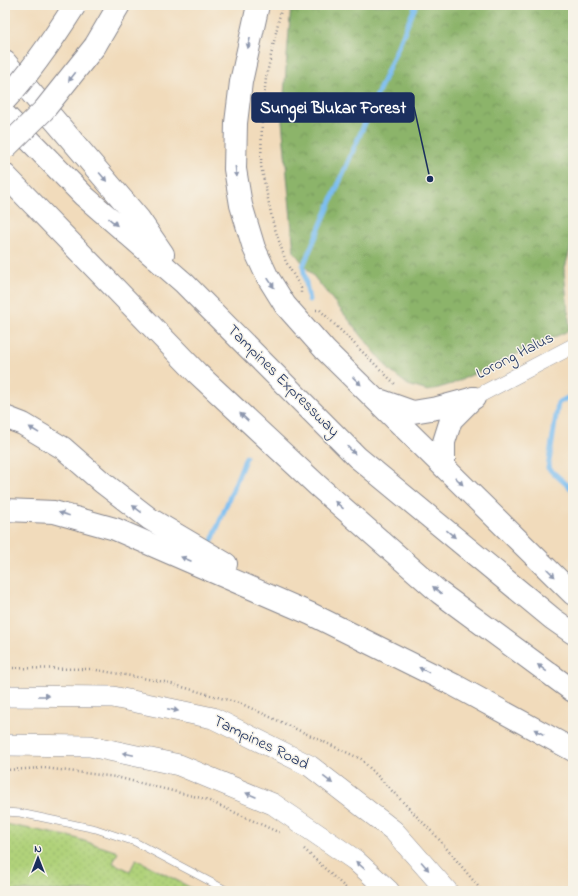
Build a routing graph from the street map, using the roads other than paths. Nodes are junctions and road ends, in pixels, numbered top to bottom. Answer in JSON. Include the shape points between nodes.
{"nodes":[{"id":1,"x":75,"y":5,"type":"edge"},
{"id":2,"x":119,"y":5,"type":"edge"},
{"id":3,"x":258,"y":5,"type":"edge"},
{"id":4,"x":5,"y":62,"type":"edge"},
{"id":5,"x":5,"y":100,"type":"edge"},
{"id":6,"x":5,"y":115,"type":"edge"},
{"id":7,"x":5,"y":148,"type":"edge"},
{"id":8,"x":5,"y":175,"type":"edge"},
{"id":9,"x":184,"y":282,"type":"junction"},
{"id":10,"x":573,"y":346,"type":"edge"},
{"id":11,"x":374,"y":397,"type":"junction"},
{"id":12,"x":474,"y":398,"type":"junction"},
{"id":13,"x":5,"y":417,"type":"edge"},
{"id":14,"x":444,"y":466,"type":"junction"},
{"id":15,"x":5,"y":510,"type":"edge"},
{"id":16,"x":573,"y":594,"type":"edge"},
{"id":17,"x":311,"y":614,"type":"junction"},
{"id":18,"x":573,"y":633,"type":"edge"},
{"id":19,"x":573,"y":691,"type":"edge"},
{"id":20,"x":5,"y":696,"type":"edge"},
{"id":21,"x":5,"y":744,"type":"edge"},
{"id":22,"x":573,"y":750,"type":"edge"},
{"id":23,"x":5,"y":812,"type":"edge"},
{"id":24,"x":228,"y":891,"type":"edge"},
{"id":25,"x":389,"y":891,"type":"edge"},
{"id":26,"x":447,"y":891,"type":"edge"}],
"edges":[{"from":1,"to":5,"type":"highway","bridge":true,"via":[[42,55]]},
{"from":2,"to":7,"type":"highway","one_way":true,"bridge":true,"via":[[95,46],[64,86],[44,110]]},
{"from":3,"to":11,"type":"highway","one_way":true,"via":[[241,82],[236,123],[235,169],[240,205],[254,248],[285,305],[325,350]]},
{"from":4,"to":9,"type":"highway","one_way":true,"via":[[139,220]]},
{"from":6,"to":9,"type":"highway","name":"Tampines Expressway","one_way":true,"via":[[84,196]]},
{"from":19,"to":8,"type":"highway","one_way":true,"via":[[440,593],[318,486],[197,373]]},
{"from":9,"to":18,"type":"highway","name":"Tampines Expressway","one_way":true,"via":[[357,457]]},
{"from":10,"to":12,"type":"street","name":"Lorong Halus"},
{"from":11,"to":12,"type":"highway","via":[[412,412]]},
{"from":11,"to":14,"type":"highway"},
{"from":12,"to":14,"type":"highway","via":[[451,420],[444,442]]},
{"from":17,"to":13,"type":"highway","one_way":true,"via":[[150,519],[63,448],[23,424]]},
{"from":14,"to":16,"type":"highway","one_way":true},
{"from":17,"to":15,"type":"highway","one_way":true,"via":[[115,529],[54,512]]},
{"from":22,"to":17,"type":"highway","one_way":true,"via":[[454,685]]},
{"from":20,"to":26,"type":"main road","name":"Tampines Road","one_way":true,"via":[[113,697],[213,718],[310,766],[394,831]]},
{"from":25,"to":21,"type":"main road","one_way":true,"via":[[355,860],[273,804],[180,765],[90,746]]},
{"from":23,"to":24,"type":"lane","via":[[96,829],[135,842]]}]}
